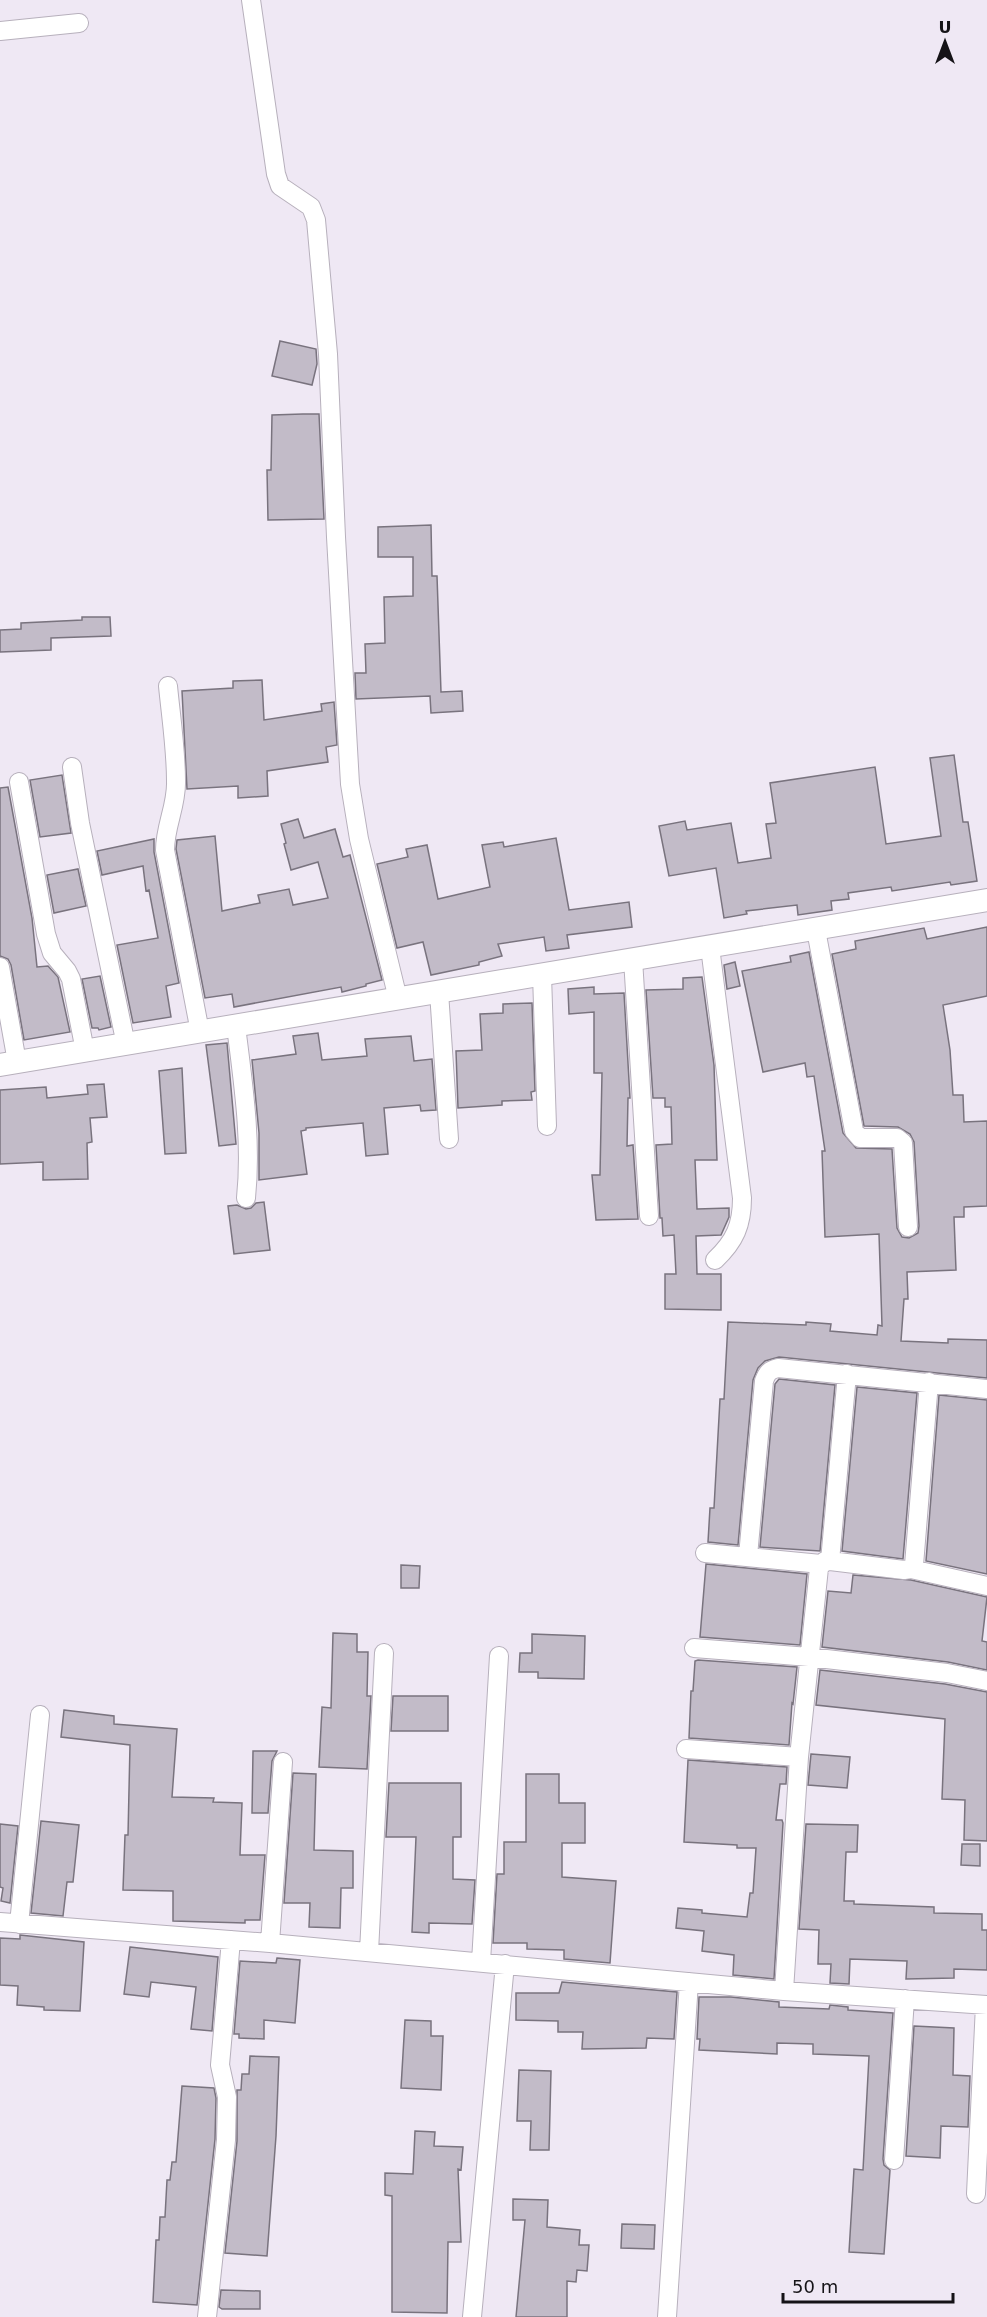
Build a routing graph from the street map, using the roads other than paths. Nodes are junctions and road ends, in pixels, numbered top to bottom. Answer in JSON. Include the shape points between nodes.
{"nodes":[{"id":1,"x":251,"y":0,"type":"edge"},
{"id":2,"x":79,"y":23,"type":"dead end"},
{"id":3,"x":0,"y":31,"type":"edge"},
{"id":4,"x":168,"y":686,"type":"dead end"},
{"id":5,"x":72,"y":767,"type":"dead end"},
{"id":6,"x":19,"y":782,"type":"dead end"},
{"id":7,"x":987,"y":900,"type":"edge"},
{"id":8,"x":816,"y":930,"type":"junction"},
{"id":9,"x":710,"y":947,"type":"junction"},
{"id":10,"x":633,"y":959,"type":"junction"},
{"id":11,"x":0,"y":967,"type":"edge"},
{"id":12,"x":542,"y":975,"type":"junction"},
{"id":13,"x":439,"y":992,"type":"junction"},
{"id":14,"x":398,"y":999,"type":"junction"},
{"id":15,"x":236,"y":1026,"type":"junction"},
{"id":16,"x":200,"y":1032,"type":"junction"},
{"id":17,"x":126,"y":1044,"type":"junction"},
{"id":18,"x":85,"y":1051,"type":"junction"},
{"id":19,"x":9,"y":1064,"type":"edge"},
{"id":20,"x":547,"y":1125,"type":"dead end"},
{"id":21,"x":449,"y":1139,"type":"dead end"},
{"id":22,"x":246,"y":1198,"type":"dead end"},
{"id":23,"x":649,"y":1216,"type":"dead end"},
{"id":24,"x":908,"y":1227,"type":"dead end"},
{"id":25,"x":715,"y":1260,"type":"dead end"},
{"id":26,"x":847,"y":1374,"type":"junction"},
{"id":27,"x":929,"y":1382,"type":"junction"},
{"id":28,"x":987,"y":1389,"type":"edge"},
{"id":29,"x":705,"y":1553,"type":"dead end"},
{"id":30,"x":748,"y":1556,"type":"junction"},
{"id":31,"x":826,"y":1562,"type":"junction"},
{"id":32,"x":911,"y":1569,"type":"junction"},
{"id":33,"x":987,"y":1586,"type":"edge"},
{"id":34,"x":694,"y":1648,"type":"dead end"},
{"id":35,"x":384,"y":1653,"type":"dead end"},
{"id":36,"x":499,"y":1656,"type":"dead end"},
{"id":37,"x":809,"y":1657,"type":"junction"},
{"id":38,"x":987,"y":1681,"type":"edge"},
{"id":39,"x":40,"y":1715,"type":"dead end"},
{"id":40,"x":686,"y":1749,"type":"dead end"},
{"id":41,"x":799,"y":1757,"type":"junction"},
{"id":42,"x":283,"y":1762,"type":"dead end"},
{"id":43,"x":0,"y":1922,"type":"edge"},
{"id":44,"x":19,"y":1924,"type":"junction"},
{"id":45,"x":231,"y":1940,"type":"junction"},
{"id":46,"x":270,"y":1943,"type":"junction"},
{"id":47,"x":369,"y":1952,"type":"junction"},
{"id":48,"x":481,"y":1962,"type":"junction"},
{"id":49,"x":505,"y":1964,"type":"junction"},
{"id":50,"x":689,"y":1982,"type":"junction"},
{"id":51,"x":784,"y":1991,"type":"junction"},
{"id":52,"x":905,"y":1999,"type":"junction"},
{"id":53,"x":986,"y":2005,"type":"edge"},
{"id":54,"x":894,"y":2160,"type":"dead end"},
{"id":55,"x":976,"y":2194,"type":"dead end"},
{"id":56,"x":207,"y":2317,"type":"edge"},
{"id":57,"x":472,"y":2317,"type":"edge"},
{"id":58,"x":667,"y":2317,"type":"edge"}],
"edges":[{"from":1,"to":14,"type":"street","via":[[276,174],[280,186],[311,207],[316,220],[328,354],[350,784],[361,850]]},
{"from":2,"to":3,"type":"street"},
{"from":4,"to":16,"type":"street","via":[[177,781],[165,850]]},
{"from":5,"to":17,"type":"street"},
{"from":6,"to":18,"type":"street","via":[[46,934],[52,953],[71,979]]},
{"from":7,"to":8,"type":"street"},
{"from":8,"to":9,"type":"street"},
{"from":8,"to":24,"type":"street","via":[[854,1131],[860,1138],[897,1138],[903,1143]]},
{"from":9,"to":10,"type":"street"},
{"from":9,"to":25,"type":"street","via":[[742,1198],[738,1231]]},
{"from":10,"to":12,"type":"street"},
{"from":10,"to":23,"type":"street"},
{"from":11,"to":19,"type":"street"},
{"from":12,"to":13,"type":"street"},
{"from":12,"to":20,"type":"street"},
{"from":13,"to":14,"type":"street"},
{"from":13,"to":21,"type":"street"},
{"from":14,"to":15,"type":"street"},
{"from":15,"to":16,"type":"street"},
{"from":15,"to":22,"type":"street","via":[[248,1130]]},
{"from":16,"to":17,"type":"street"},
{"from":17,"to":18,"type":"street"},
{"from":18,"to":19,"type":"street"},
{"from":26,"to":27,"type":"street"},
{"from":26,"to":30,"type":"street","via":[[778,1368],[766,1373]]},
{"from":26,"to":31,"type":"street"},
{"from":27,"to":28,"type":"street"},
{"from":27,"to":32,"type":"street"},
{"from":29,"to":30,"type":"street"},
{"from":30,"to":31,"type":"street"},
{"from":31,"to":32,"type":"street"},
{"from":31,"to":37,"type":"street","via":[[819,1568]]},
{"from":32,"to":33,"type":"street"},
{"from":34,"to":37,"type":"street"},
{"from":35,"to":47,"type":"street"},
{"from":36,"to":48,"type":"street"},
{"from":37,"to":38,"type":"street"},
{"from":37,"to":41,"type":"street"},
{"from":39,"to":44,"type":"street"},
{"from":40,"to":41,"type":"street"},
{"from":41,"to":51,"type":"street"},
{"from":42,"to":46,"type":"street"},
{"from":43,"to":44,"type":"street"},
{"from":44,"to":45,"type":"street"},
{"from":45,"to":46,"type":"street"},
{"from":45,"to":56,"type":"street","via":[[219,2065],[227,2097],[226,2140]]},
{"from":46,"to":47,"type":"street"},
{"from":47,"to":48,"type":"street"},
{"from":48,"to":49,"type":"street"},
{"from":49,"to":50,"type":"street"},
{"from":49,"to":57,"type":"street"},
{"from":50,"to":51,"type":"street"},
{"from":50,"to":58,"type":"street"},
{"from":51,"to":52,"type":"street"},
{"from":52,"to":53,"type":"street"},
{"from":52,"to":54,"type":"street"},
{"from":53,"to":55,"type":"street"}]}
